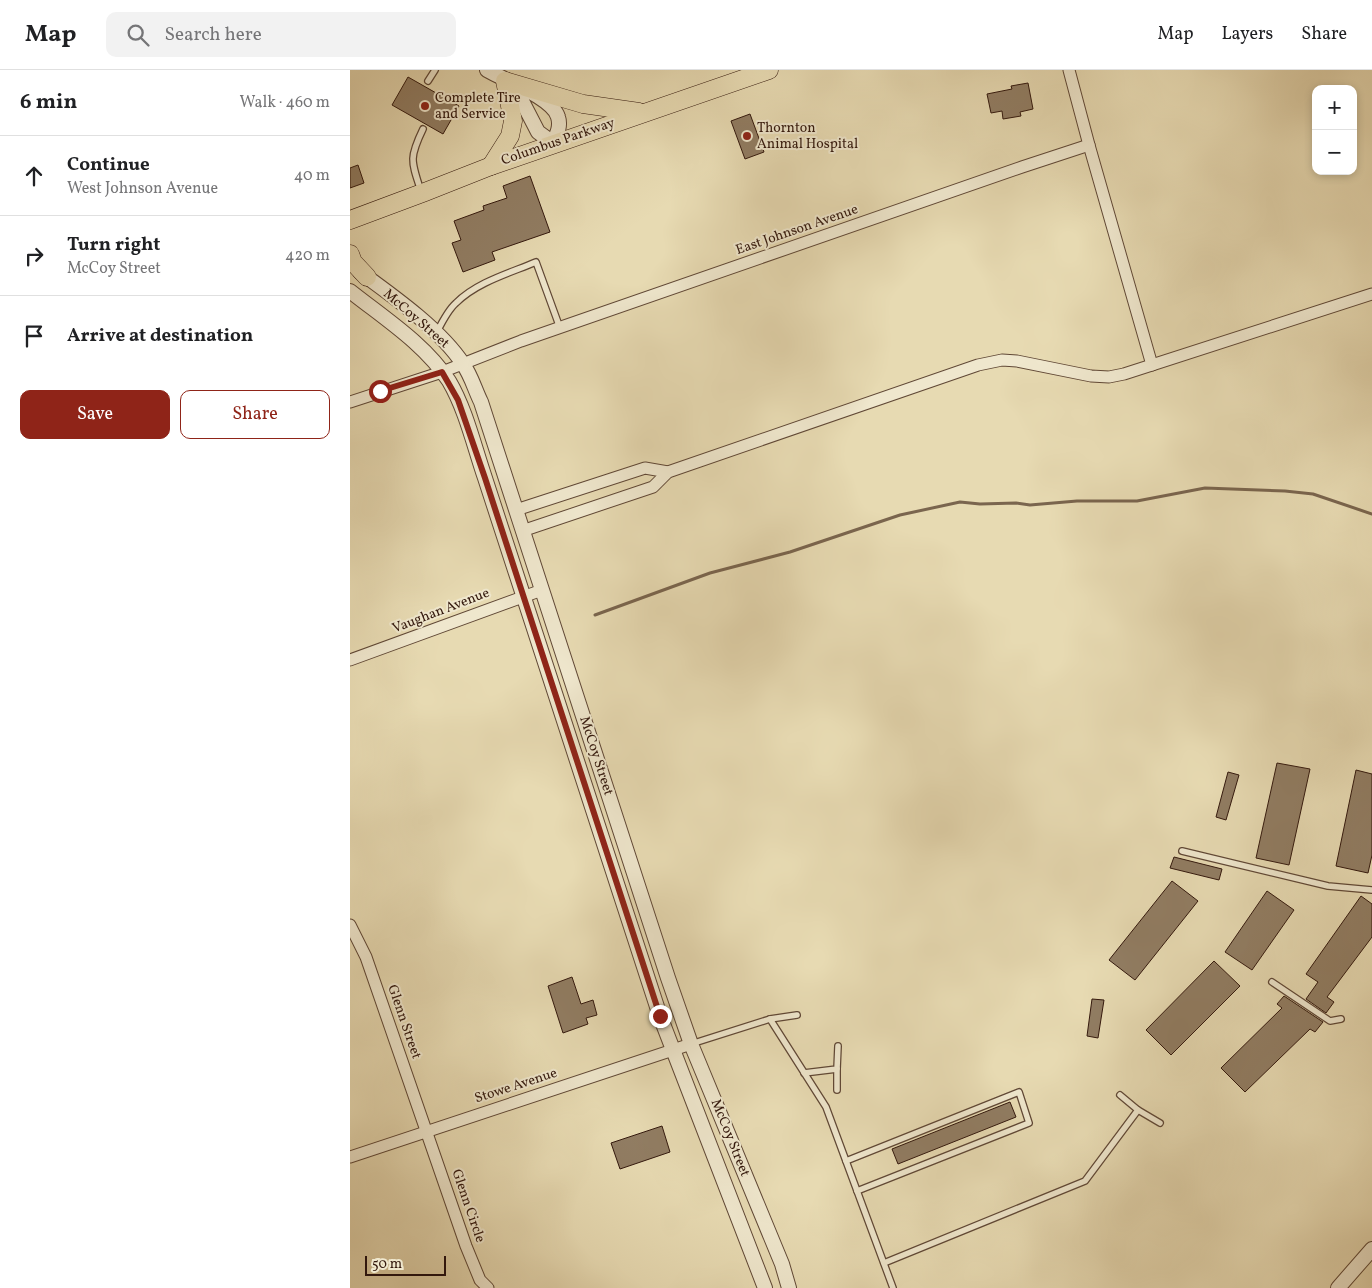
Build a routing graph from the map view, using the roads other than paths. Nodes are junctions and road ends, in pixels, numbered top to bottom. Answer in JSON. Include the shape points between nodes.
{"nodes":[{"id":1,"x":435,"y":70,"type":"edge"},
{"id":2,"x":487,"y":70,"type":"edge"},
{"id":3,"x":769,"y":70,"type":"edge"},
{"id":4,"x":1069,"y":70,"type":"edge"},
{"id":5,"x":505,"y":80,"type":"junction"},
{"id":6,"x":428,"y":81,"type":"dead end"},
{"id":7,"x":642,"y":113,"type":"junction"},
{"id":8,"x":423,"y":129,"type":"dead end"},
{"id":9,"x":553,"y":143,"type":"junction"},
{"id":10,"x":1089,"y":145,"type":"junction"},
{"id":11,"x":490,"y":166,"type":"junction"},
{"id":12,"x":421,"y":193,"type":"junction"},
{"id":13,"x":352,"y":223,"type":"edge"},
{"id":14,"x":350,"y":254,"type":"edge"},
{"id":15,"x":350,"y":264,"type":"edge"},
{"id":16,"x":367,"y":277,"type":"junction"},
{"id":17,"x":350,"y":291,"type":"edge"},
{"id":18,"x":1372,"y":294,"type":"edge"},
{"id":19,"x":560,"y":328,"type":"junction"},
{"id":20,"x":436,"y":333,"type":"junction"},
{"id":21,"x":463,"y":364,"type":"junction"},
{"id":22,"x":1152,"y":366,"type":"junction"},
{"id":23,"x":442,"y":372,"type":"junction"},
{"id":24,"x":350,"y":402,"type":"edge"},
{"id":25,"x":668,"y":472,"type":"junction"},
{"id":26,"x":516,"y":510,"type":"junction"},
{"id":27,"x":522,"y":531,"type":"junction"},
{"id":28,"x":542,"y":590,"type":"junction"},
{"id":29,"x":523,"y":596,"type":"junction"},
{"id":30,"x":350,"y":660,"type":"edge"},
{"id":31,"x":1182,"y":851,"type":"dead end"},
{"id":32,"x":1372,"y":890,"type":"edge"},
{"id":33,"x":350,"y":925,"type":"edge"},
{"id":34,"x":1272,"y":982,"type":"dead end"},
{"id":35,"x":797,"y":1015,"type":"dead end"},
{"id":36,"x":770,"y":1019,"type":"junction"},
{"id":37,"x":1341,"y":1019,"type":"dead end"},
{"id":38,"x":691,"y":1044,"type":"junction"},
{"id":39,"x":838,"y":1046,"type":"dead end"},
{"id":40,"x":672,"y":1050,"type":"junction"},
{"id":41,"x":837,"y":1069,"type":"junction"},
{"id":42,"x":804,"y":1073,"type":"junction"},
{"id":43,"x":836,"y":1090,"type":"dead end"},
{"id":44,"x":1120,"y":1095,"type":"dead end"},
{"id":45,"x":1138,"y":1110,"type":"junction"},
{"id":46,"x":1160,"y":1123,"type":"dead end"},
{"id":47,"x":425,"y":1132,"type":"junction"},
{"id":48,"x":350,"y":1157,"type":"edge"},
{"id":49,"x":846,"y":1161,"type":"junction"},
{"id":50,"x":857,"y":1191,"type":"junction"},
{"id":51,"x":1372,"y":1249,"type":"edge"},
{"id":52,"x":884,"y":1263,"type":"junction"},
{"id":53,"x":488,"y":1288,"type":"edge"},
{"id":54,"x":765,"y":1288,"type":"edge"},
{"id":55,"x":789,"y":1288,"type":"edge"},
{"id":56,"x":893,"y":1288,"type":"edge"},
{"id":57,"x":1338,"y":1288,"type":"edge"}],
"edges":[{"from":1,"to":6,"type":"lane"},
{"from":2,"to":5,"type":"street"},
{"from":3,"to":7,"type":"main road","name":"Columbus Parkway"},
{"from":4,"to":10,"type":"street"},
{"from":5,"to":7,"type":"main road","via":[[583,104]]},
{"from":5,"to":9,"type":"street","via":[[523,103],[538,132]]},
{"from":5,"to":9,"type":"street","via":[[551,104],[558,116],[559,128]]},
{"from":5,"to":11,"type":"main road","via":[[513,121],[510,136]]},
{"from":7,"to":9,"type":"main road","name":"Columbus Parkway"},
{"from":8,"to":12,"type":"lane","via":[[414,148],[412,164]]},
{"from":9,"to":11,"type":"main road","name":"Columbus Parkway"},
{"from":10,"to":19,"type":"street","name":"East Johnson Avenue"},
{"from":10,"to":22,"type":"street"},
{"from":11,"to":12,"type":"main road","name":"Columbus Parkway"},
{"from":12,"to":13,"type":"main road","name":"Columbus Parkway"},
{"from":14,"to":16,"type":"main road"},
{"from":15,"to":16,"type":"street","name":"McCoy Street"},
{"from":16,"to":20,"type":"street","name":"McCoy Street"},
{"from":17,"to":23,"type":"street","name":"McCoy Street","via":[[406,334]]},
{"from":18,"to":22,"type":"street"},
{"from":19,"to":20,"type":"lane","via":[[536,262],[473,290],[456,303]]},
{"from":19,"to":21,"type":"street","name":"East Johnson Avenue"},
{"from":20,"to":21,"type":"street","name":"McCoy Street"},
{"from":21,"to":23,"type":"street","name":"East Johnson Avenue"},
{"from":21,"to":26,"type":"street","name":"McCoy Street","via":[[480,402]]},
{"from":22,"to":25,"type":"street","via":[[1108,377],[1002,360],[969,368]]},
{"from":23,"to":24,"type":"street","name":"East Johnson Avenue"},
{"from":23,"to":29,"type":"street","name":"McCoy Street","via":[[458,400]]},
{"from":25,"to":26,"type":"street","via":[[645,468]]},
{"from":25,"to":27,"type":"street","via":[[653,487]]},
{"from":26,"to":27,"type":"street","name":"McCoy Street"},
{"from":27,"to":28,"type":"street","name":"McCoy Street"},
{"from":28,"to":29,"type":"street","name":"Vaughan Avenue"},
{"from":28,"to":38,"type":"street","name":"McCoy Street"},
{"from":29,"to":30,"type":"street","name":"Vaughan Avenue"},
{"from":29,"to":40,"type":"street","name":"McCoy Street"},
{"from":31,"to":32,"type":"lane","via":[[1328,886]]},
{"from":33,"to":47,"type":"street","name":"Glenn Street","via":[[366,956]]},
{"from":34,"to":37,"type":"lane","via":[[1330,1021]]},
{"from":35,"to":36,"type":"lane"},
{"from":36,"to":38,"type":"lane"},
{"from":36,"to":42,"type":"lane"},
{"from":38,"to":40,"type":"street","name":"Stowe Avenue"},
{"from":38,"to":55,"type":"street","name":"McCoy Street"},
{"from":39,"to":41,"type":"lane"},
{"from":40,"to":47,"type":"street","name":"Stowe Avenue"},
{"from":40,"to":54,"type":"street","name":"McCoy Street"},
{"from":41,"to":42,"type":"lane"},
{"from":41,"to":43,"type":"lane"},
{"from":42,"to":49,"type":"lane","via":[[826,1108]]},
{"from":44,"to":45,"type":"lane"},
{"from":45,"to":46,"type":"lane"},
{"from":45,"to":52,"type":"lane","via":[[1085,1181]]},
{"from":47,"to":48,"type":"street","name":"Stowe Avenue"},
{"from":47,"to":53,"type":"street","name":"Glenn Circle","via":[[466,1246],[480,1280]]},
{"from":49,"to":50,"type":"lane"},
{"from":49,"to":50,"type":"lane","via":[[1019,1092],[1029,1122]]},
{"from":50,"to":52,"type":"lane"},
{"from":51,"to":57,"type":"street"},
{"from":52,"to":56,"type":"lane"}]}
